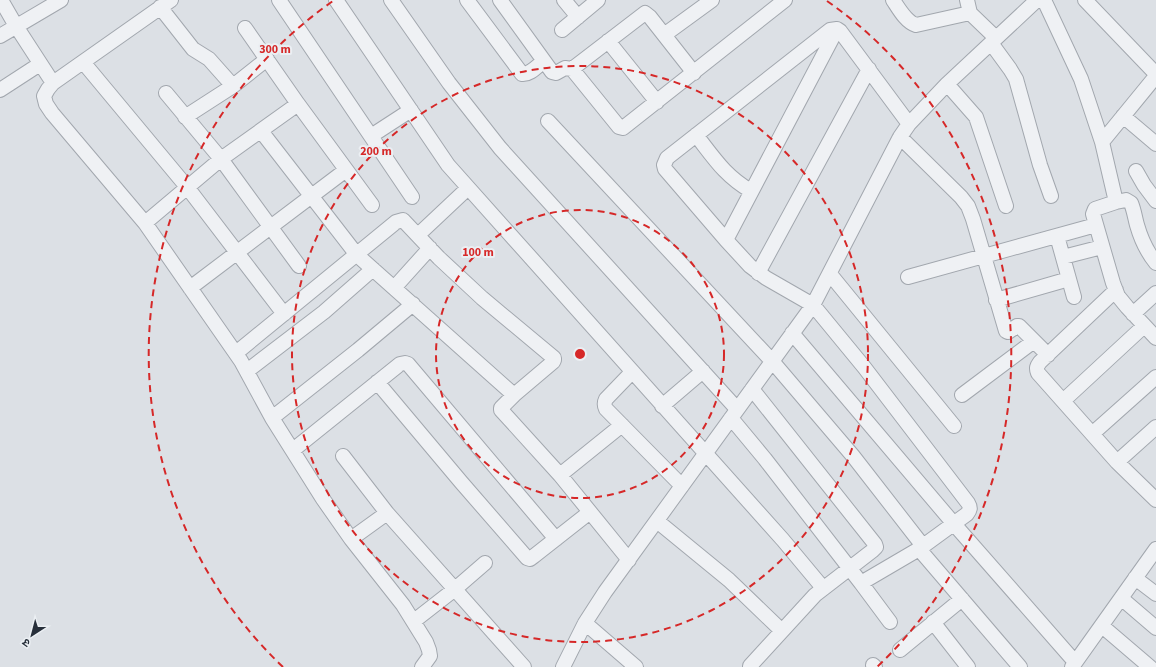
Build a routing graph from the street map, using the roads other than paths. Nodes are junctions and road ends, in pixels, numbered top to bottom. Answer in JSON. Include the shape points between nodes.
{"nodes":[{"id":1,"x":1,"y":0,"type":"edge"},
{"id":2,"x":61,"y":0,"type":"edge"},
{"id":3,"x":279,"y":0,"type":"edge"},
{"id":4,"x":336,"y":0,"type":"edge"},
{"id":5,"x":391,"y":0,"type":"edge"},
{"id":6,"x":467,"y":0,"type":"edge"},
{"id":7,"x":500,"y":0,"type":"edge"},
{"id":8,"x":564,"y":0,"type":"edge"},
{"id":9,"x":598,"y":0,"type":"edge"},
{"id":10,"x":712,"y":0,"type":"edge"},
{"id":11,"x":785,"y":0,"type":"edge"},
{"id":12,"x":893,"y":0,"type":"edge"},
{"id":13,"x":1037,"y":0,"type":"edge"},
{"id":14,"x":1044,"y":0,"type":"edge"},
{"id":15,"x":1085,"y":0,"type":"edge"},
{"id":16,"x":165,"y":4,"type":"edge"},
{"id":17,"x":968,"y":7,"type":"edge"},
{"id":18,"x":578,"y":17,"type":"junction"},
{"id":19,"x":16,"y":26,"type":"junction"},
{"id":20,"x":245,"y":28,"type":"dead end"},
{"id":21,"x":837,"y":29,"type":"junction"},
{"id":22,"x":562,"y":30,"type":"dead end"},
{"id":23,"x":664,"y":35,"type":"junction"},
{"id":24,"x":0,"y":36,"type":"edge"},
{"id":25,"x":994,"y":40,"type":"junction"},
{"id":26,"x":608,"y":41,"type":"junction"},
{"id":27,"x":267,"y":59,"type":"junction"},
{"id":28,"x":544,"y":61,"type":"junction"},
{"id":29,"x":84,"y":62,"type":"junction"},
{"id":30,"x":40,"y":64,"type":"junction"},
{"id":31,"x":572,"y":69,"type":"junction"},
{"id":32,"x":869,"y":69,"type":"junction"},
{"id":33,"x":694,"y":73,"type":"junction"},
{"id":34,"x":1156,"y":75,"type":"edge"},
{"id":35,"x":53,"y":84,"type":"junction"},
{"id":36,"x":947,"y":84,"type":"junction"},
{"id":37,"x":233,"y":86,"type":"junction"},
{"id":38,"x":0,"y":90,"type":"edge"},
{"id":39,"x":166,"y":93,"type":"dead end"},
{"id":40,"x":657,"y":102,"type":"junction"},
{"id":41,"x":298,"y":104,"type":"junction"},
{"id":42,"x":411,"y":110,"type":"junction"},
{"id":43,"x":1123,"y":116,"type":"junction"},
{"id":44,"x":185,"y":117,"type":"junction"},
{"id":45,"x":548,"y":121,"type":"dead end"},
{"id":46,"x":909,"y":124,"type":"junction"},
{"id":47,"x":261,"y":131,"type":"junction"},
{"id":48,"x":696,"y":135,"type":"junction"},
{"id":49,"x":371,"y":136,"type":"junction"},
{"id":50,"x":900,"y":137,"type":"junction"},
{"id":51,"x":1102,"y":142,"type":"junction"},
{"id":52,"x":1156,"y":144,"type":"edge"},
{"id":53,"x":221,"y":159,"type":"junction"},
{"id":54,"x":346,"y":170,"type":"junction"},
{"id":55,"x":1136,"y":171,"type":"dead end"},
{"id":56,"x":187,"y":187,"type":"junction"},
{"id":57,"x":468,"y":188,"type":"junction"},
{"id":58,"x":751,"y":191,"type":"junction"},
{"id":59,"x":311,"y":196,"type":"junction"},
{"id":60,"x":412,"y":196,"type":"dead end"},
{"id":61,"x":1051,"y":196,"type":"dead end"},
{"id":62,"x":1156,"y":201,"type":"edge"},
{"id":63,"x":1116,"y":202,"type":"junction"},
{"id":64,"x":372,"y":205,"type":"dead end"},
{"id":65,"x":1006,"y":206,"type":"dead end"},
{"id":66,"x":145,"y":223,"type":"junction"},
{"id":67,"x":1096,"y":225,"type":"junction"},
{"id":68,"x":270,"y":227,"type":"junction"},
{"id":69,"x":418,"y":235,"type":"junction"},
{"id":70,"x":1057,"y":236,"type":"junction"},
{"id":71,"x":726,"y":240,"type":"junction"},
{"id":72,"x":1102,"y":247,"type":"junction"},
{"id":73,"x":430,"y":248,"type":"junction"},
{"id":74,"x":238,"y":252,"type":"junction"},
{"id":75,"x":357,"y":255,"type":"junction"},
{"id":76,"x":984,"y":256,"type":"junction"},
{"id":77,"x":1063,"y":257,"type":"junction"},
{"id":78,"x":1156,"y":263,"type":"edge"},
{"id":79,"x":299,"y":266,"type":"dead end"},
{"id":80,"x":373,"y":269,"type":"junction"},
{"id":81,"x":758,"y":273,"type":"junction"},
{"id":82,"x":830,"y":274,"type":"junction"},
{"id":83,"x":908,"y":277,"type":"dead end"},
{"id":84,"x":1069,"y":278,"type":"junction"},
{"id":85,"x":190,"y":288,"type":"junction"},
{"id":86,"x":394,"y":288,"type":"junction"},
{"id":87,"x":1116,"y":290,"type":"junction"},
{"id":88,"x":1156,"y":293,"type":"edge"},
{"id":89,"x":1074,"y":297,"type":"dead end"},
{"id":90,"x":996,"y":300,"type":"junction"},
{"id":91,"x":412,"y":304,"type":"junction"},
{"id":92,"x":813,"y":305,"type":"junction"},
{"id":93,"x":284,"y":314,"type":"junction"},
{"id":94,"x":1133,"y":314,"type":"junction"},
{"id":95,"x":1144,"y":326,"type":"junction"},
{"id":96,"x":792,"y":333,"type":"junction"},
{"id":97,"x":1156,"y":338,"type":"edge"},
{"id":98,"x":1034,"y":341,"type":"junction"},
{"id":99,"x":236,"y":353,"type":"junction"},
{"id":100,"x":1048,"y":355,"type":"junction"},
{"id":101,"x":772,"y":361,"type":"junction"},
{"id":102,"x":247,"y":371,"type":"junction"},
{"id":103,"x":703,"y":371,"type":"junction"},
{"id":104,"x":632,"y":372,"type":"junction"},
{"id":105,"x":1156,"y":377,"type":"edge"},
{"id":106,"x":377,"y":382,"type":"junction"},
{"id":107,"x":752,"y":389,"type":"junction"},
{"id":108,"x":514,"y":395,"type":"junction"},
{"id":109,"x":962,"y":395,"type":"dead end"},
{"id":110,"x":1063,"y":401,"type":"junction"},
{"id":111,"x":662,"y":406,"type":"junction"},
{"id":112,"x":734,"y":414,"type":"junction"},
{"id":113,"x":272,"y":418,"type":"junction"},
{"id":114,"x":622,"y":425,"type":"junction"},
{"id":115,"x":954,"y":426,"type":"dead end"},
{"id":116,"x":1156,"y":427,"type":"edge"},
{"id":117,"x":1092,"y":434,"type":"junction"},
{"id":118,"x":293,"y":450,"type":"junction"},
{"id":119,"x":705,"y":454,"type":"junction"},
{"id":120,"x":344,"y":456,"type":"dead end"},
{"id":121,"x":1117,"y":462,"type":"junction"},
{"id":122,"x":560,"y":475,"type":"junction"},
{"id":123,"x":682,"y":486,"type":"junction"},
{"id":124,"x":1156,"y":500,"type":"edge"},
{"id":125,"x":590,"y":512,"type":"junction"},
{"id":126,"x":387,"y":513,"type":"junction"},
{"id":127,"x":657,"y":521,"type":"junction"},
{"id":128,"x":954,"y":524,"type":"junction"},
{"id":129,"x":351,"y":539,"type":"junction"},
{"id":130,"x":556,"y":539,"type":"junction"},
{"id":131,"x":921,"y":547,"type":"junction"},
{"id":132,"x":1155,"y":552,"type":"edge"},
{"id":133,"x":628,"y":560,"type":"junction"},
{"id":134,"x":485,"y":563,"type":"dead end"},
{"id":135,"x":849,"y":569,"type":"junction"},
{"id":136,"x":1135,"y":578,"type":"junction"},
{"id":137,"x":861,"y":583,"type":"junction"},
{"id":138,"x":823,"y":588,"type":"junction"},
{"id":139,"x":455,"y":589,"type":"junction"},
{"id":140,"x":1156,"y":594,"type":"edge"},
{"id":141,"x":1122,"y":598,"type":"junction"},
{"id":142,"x":962,"y":599,"type":"junction"},
{"id":143,"x":414,"y":621,"type":"junction"},
{"id":144,"x":890,"y":622,"type":"dead end"},
{"id":145,"x":933,"y":622,"type":"junction"},
{"id":146,"x":585,"y":623,"type":"junction"},
{"id":147,"x":1102,"y":626,"type":"junction"},
{"id":148,"x":1156,"y":628,"type":"edge"},
{"id":149,"x":782,"y":631,"type":"junction"},
{"id":150,"x":900,"y":650,"type":"dead end"},
{"id":151,"x":1074,"y":665,"type":"edge"},
{"id":152,"x":750,"y":666,"type":"edge"},
{"id":153,"x":965,"y":666,"type":"edge"},
{"id":154,"x":422,"y":667,"type":"edge"},
{"id":155,"x":524,"y":667,"type":"edge"},
{"id":156,"x":563,"y":667,"type":"edge"},
{"id":157,"x":636,"y":667,"type":"edge"},
{"id":158,"x":1020,"y":667,"type":"edge"},
{"id":159,"x":1150,"y":667,"type":"edge"}],
"edges":[{"from":1,"to":19,"type":"street"},
{"from":2,"to":19,"type":"street"},
{"from":3,"to":49,"type":"street"},
{"from":4,"to":42,"type":"street"},
{"from":5,"to":103,"type":"street","via":[[449,84],[500,148]]},
{"from":6,"to":28,"type":"street","via":[[522,74],[529,73]]},
{"from":7,"to":28,"type":"street"},
{"from":8,"to":18,"type":"street"},
{"from":9,"to":18,"type":"street"},
{"from":10,"to":23,"type":"street"},
{"from":11,"to":33,"type":"street"},
{"from":12,"to":17,"type":"street","via":[[907,19],[916,25]]},
{"from":13,"to":25,"type":"street"},
{"from":14,"to":51,"type":"street","via":[[1081,79]]},
{"from":15,"to":34,"type":"street"},
{"from":16,"to":29,"type":"street"},
{"from":16,"to":37,"type":"street","via":[[193,49],[208,59]]},
{"from":17,"to":25,"type":"street"},
{"from":18,"to":22,"type":"street"},
{"from":19,"to":24,"type":"street"},
{"from":19,"to":30,"type":"street"},
{"from":20,"to":27,"type":"street"},
{"from":21,"to":32,"type":"street"},
{"from":21,"to":48,"type":"street","via":[[830,30]]},
{"from":21,"to":58,"type":"street"},
{"from":23,"to":26,"type":"street","via":[[645,13]]},
{"from":23,"to":33,"type":"street"},
{"from":25,"to":36,"type":"street"},
{"from":25,"to":61,"type":"street","via":[[1016,80]]},
{"from":26,"to":31,"type":"street"},
{"from":26,"to":40,"type":"street"},
{"from":27,"to":37,"type":"street"},
{"from":27,"to":41,"type":"street"},
{"from":28,"to":31,"type":"street","via":[[553,73],[566,68]]},
{"from":29,"to":35,"type":"street"},
{"from":29,"to":56,"type":"street"},
{"from":30,"to":35,"type":"street"},
{"from":30,"to":38,"type":"street"},
{"from":31,"to":40,"type":"street","via":[[621,128],[626,127]]},
{"from":32,"to":46,"type":"street"},
{"from":32,"to":81,"type":"street"},
{"from":33,"to":40,"type":"street"},
{"from":34,"to":43,"type":"street"},
{"from":35,"to":66,"type":"street","via":[[44,96],[46,104]]},
{"from":36,"to":46,"type":"street"},
{"from":36,"to":65,"type":"street","via":[[976,117]]},
{"from":37,"to":44,"type":"street"},
{"from":39,"to":44,"type":"street"},
{"from":41,"to":47,"type":"street"},
{"from":41,"to":54,"type":"street"},
{"from":42,"to":49,"type":"street"},
{"from":42,"to":57,"type":"street","via":[[448,165]]},
{"from":43,"to":51,"type":"street"},
{"from":43,"to":52,"type":"street"},
{"from":44,"to":53,"type":"street"},
{"from":45,"to":101,"type":"street"},
{"from":46,"to":50,"type":"street"},
{"from":47,"to":53,"type":"street"},
{"from":47,"to":59,"type":"street"},
{"from":48,"to":58,"type":"street","via":[[723,170]]},
{"from":48,"to":71,"type":"street","via":[[667,158],[665,169]]},
{"from":49,"to":60,"type":"street"},
{"from":50,"to":76,"type":"street","via":[[968,206]]},
{"from":50,"to":82,"type":"street"},
{"from":51,"to":63,"type":"street"},
{"from":53,"to":56,"type":"street"},
{"from":53,"to":68,"type":"street"},
{"from":54,"to":59,"type":"street"},
{"from":54,"to":64,"type":"street"},
{"from":55,"to":62,"type":"street"},
{"from":56,"to":66,"type":"street"},
{"from":56,"to":74,"type":"street"},
{"from":57,"to":69,"type":"street"},
{"from":57,"to":104,"type":"street"},
{"from":58,"to":71,"type":"street"},
{"from":59,"to":68,"type":"street"},
{"from":59,"to":75,"type":"street"},
{"from":63,"to":67,"type":"street","via":[[1095,209],[1093,214]]},
{"from":63,"to":78,"type":"street","via":[[1126,200],[1132,203],[1137,225]]},
{"from":66,"to":85,"type":"street"},
{"from":67,"to":70,"type":"street"},
{"from":67,"to":72,"type":"street"},
{"from":68,"to":74,"type":"street"},
{"from":68,"to":79,"type":"street"},
{"from":69,"to":73,"type":"street"},
{"from":69,"to":75,"type":"street","via":[[400,220]]},
{"from":70,"to":76,"type":"street"},
{"from":70,"to":77,"type":"street"},
{"from":71,"to":81,"type":"street"},
{"from":72,"to":77,"type":"street"},
{"from":72,"to":87,"type":"street"},
{"from":73,"to":86,"type":"street"},
{"from":73,"to":108,"type":"street","via":[[482,298],[554,358],[553,362]]},
{"from":74,"to":85,"type":"street"},
{"from":74,"to":93,"type":"street"},
{"from":75,"to":80,"type":"street"},
{"from":75,"to":93,"type":"street"},
{"from":76,"to":83,"type":"street"},
{"from":76,"to":90,"type":"street"},
{"from":77,"to":84,"type":"street"},
{"from":80,"to":86,"type":"street"},
{"from":80,"to":102,"type":"street","via":[[324,312]]},
{"from":81,"to":92,"type":"street"},
{"from":82,"to":92,"type":"street"},
{"from":82,"to":115,"type":"street"},
{"from":84,"to":89,"type":"street"},
{"from":84,"to":90,"type":"street"},
{"from":85,"to":99,"type":"street"},
{"from":86,"to":91,"type":"street"},
{"from":87,"to":94,"type":"street"},
{"from":87,"to":100,"type":"street"},
{"from":88,"to":94,"type":"street"},
{"from":90,"to":98,"type":"street","via":[[1006,331],[1019,326]]},
{"from":91,"to":108,"type":"street"},
{"from":91,"to":113,"type":"street"},
{"from":92,"to":96,"type":"street"},
{"from":92,"to":128,"type":"street","via":[[869,373],[968,503],[970,511]]},
{"from":93,"to":99,"type":"street"},
{"from":94,"to":95,"type":"street"},
{"from":95,"to":97,"type":"street"},
{"from":95,"to":110,"type":"street"},
{"from":96,"to":101,"type":"street"},
{"from":96,"to":128,"type":"street"},
{"from":98,"to":100,"type":"street"},
{"from":98,"to":109,"type":"street"},
{"from":99,"to":102,"type":"street"},
{"from":100,"to":110,"type":"street","via":[[1037,366],[1038,373]]},
{"from":101,"to":107,"type":"street"},
{"from":101,"to":131,"type":"street","via":[[853,456]]},
{"from":102,"to":113,"type":"street"},
{"from":103,"to":111,"type":"street"},
{"from":103,"to":112,"type":"street"},
{"from":104,"to":111,"type":"street"},
{"from":104,"to":114,"type":"street","via":[[604,402],[606,409]]},
{"from":105,"to":117,"type":"street"},
{"from":106,"to":118,"type":"street"},
{"from":106,"to":130,"type":"street","via":[[524,556],[530,559]]},
{"from":106,"to":130,"type":"street","via":[[403,362],[408,364]]},
{"from":107,"to":112,"type":"street"},
{"from":107,"to":135,"type":"street","via":[[875,544],[875,549]]},
{"from":108,"to":122,"type":"street","via":[[501,410]]},
{"from":110,"to":117,"type":"street"},
{"from":111,"to":119,"type":"street"},
{"from":112,"to":119,"type":"street"},
{"from":112,"to":135,"type":"street"},
{"from":113,"to":118,"type":"street"},
{"from":114,"to":122,"type":"street"},
{"from":114,"to":123,"type":"street"},
{"from":116,"to":121,"type":"street"},
{"from":117,"to":121,"type":"street"},
{"from":118,"to":129,"type":"street"},
{"from":119,"to":123,"type":"street"},
{"from":119,"to":138,"type":"street"},
{"from":120,"to":126,"type":"street"},
{"from":121,"to":124,"type":"street"},
{"from":122,"to":125,"type":"street"},
{"from":123,"to":127,"type":"street"},
{"from":125,"to":130,"type":"street"},
{"from":125,"to":133,"type":"street"},
{"from":126,"to":129,"type":"street"},
{"from":126,"to":139,"type":"street"},
{"from":127,"to":133,"type":"street"},
{"from":127,"to":149,"type":"street","via":[[729,580]]},
{"from":128,"to":131,"type":"street"},
{"from":128,"to":151,"type":"street"},
{"from":129,"to":143,"type":"street"},
{"from":131,"to":137,"type":"street"},
{"from":131,"to":142,"type":"street"},
{"from":132,"to":136,"type":"street"},
{"from":133,"to":146,"type":"street"},
{"from":134,"to":139,"type":"street"},
{"from":135,"to":137,"type":"street"},
{"from":135,"to":138,"type":"street"},
{"from":136,"to":140,"type":"street"},
{"from":136,"to":141,"type":"street"},
{"from":137,"to":144,"type":"street"},
{"from":138,"to":149,"type":"street"},
{"from":139,"to":143,"type":"street"},
{"from":139,"to":155,"type":"street"},
{"from":141,"to":147,"type":"street"},
{"from":141,"to":148,"type":"street"},
{"from":142,"to":145,"type":"street"},
{"from":142,"to":158,"type":"street"},
{"from":143,"to":154,"type":"street","via":[[429,650],[430,656]]},
{"from":145,"to":150,"type":"street"},
{"from":145,"to":153,"type":"street"},
{"from":146,"to":156,"type":"street"},
{"from":146,"to":157,"type":"street"},
{"from":147,"to":151,"type":"street"},
{"from":147,"to":159,"type":"street"},
{"from":149,"to":152,"type":"street"}]}
